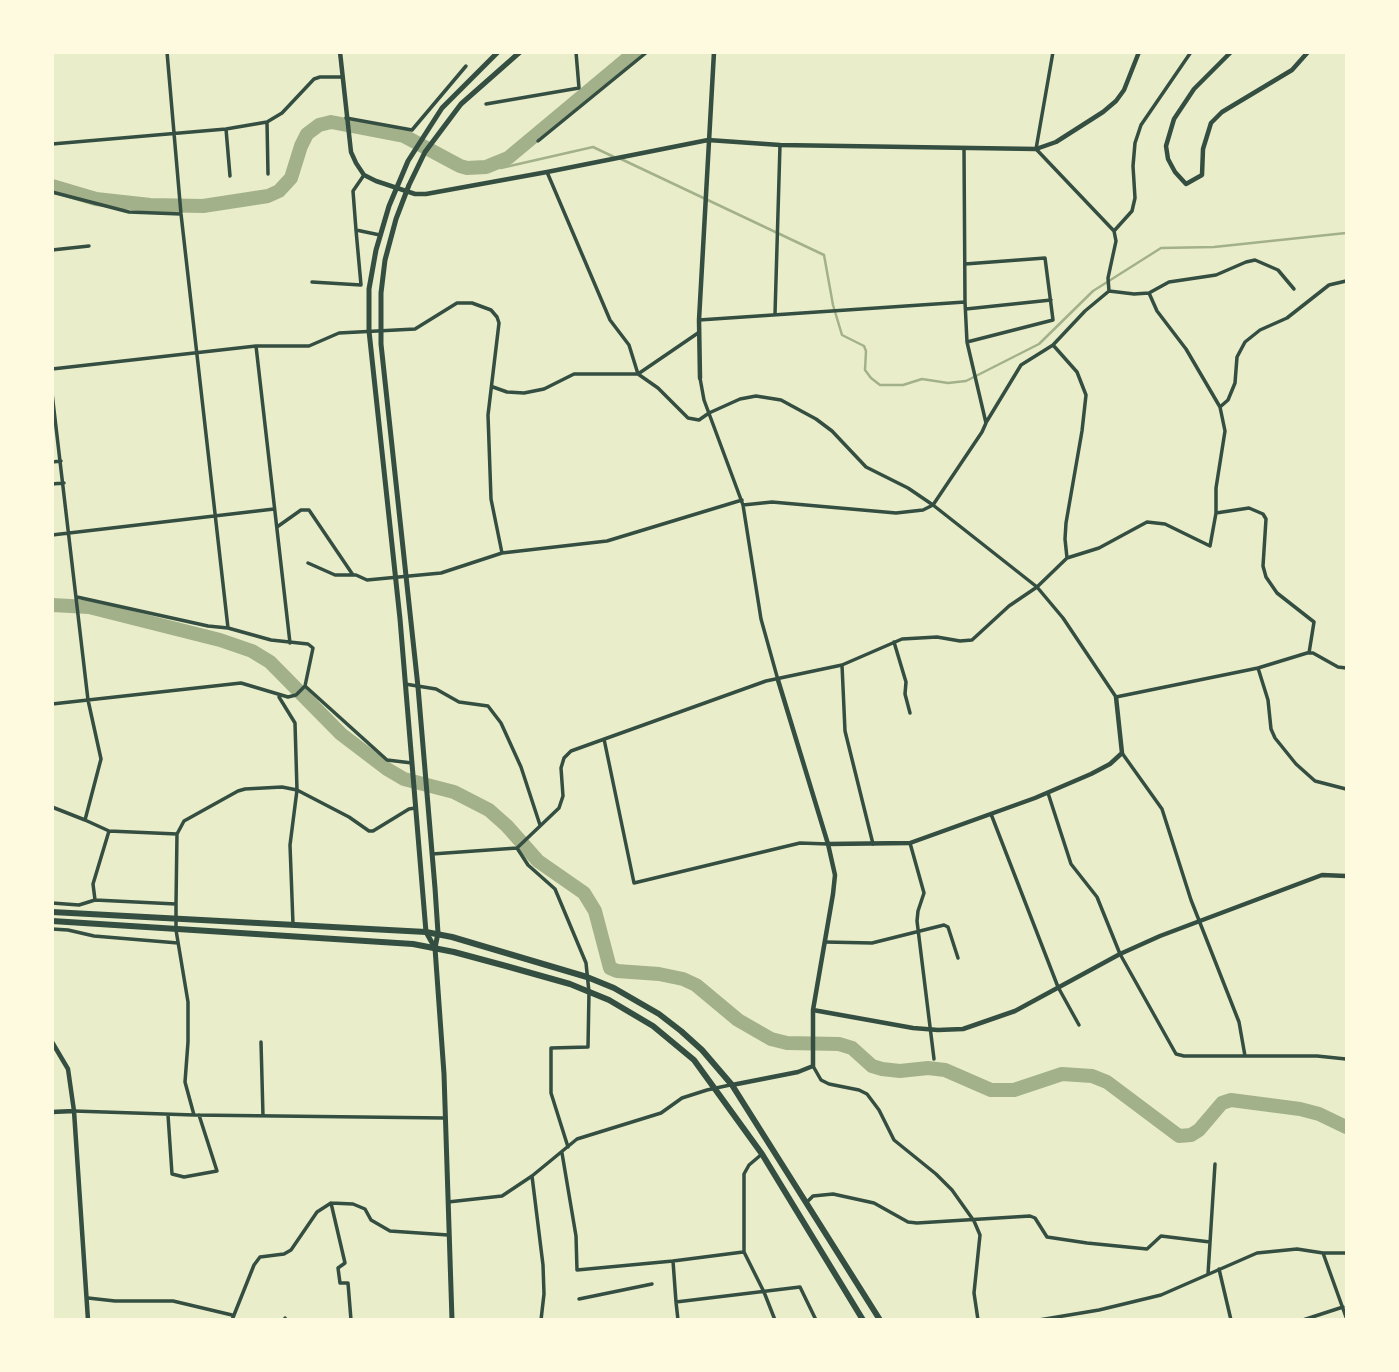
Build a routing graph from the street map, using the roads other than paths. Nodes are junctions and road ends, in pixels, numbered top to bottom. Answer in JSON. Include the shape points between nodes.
{"nodes":[{"id":1,"x":167,"y":52,"type":"edge"},
{"id":2,"x":340,"y":52,"type":"edge"},
{"id":3,"x":498,"y":52,"type":"edge"},
{"id":4,"x":520,"y":52,"type":"edge"},
{"id":5,"x":576,"y":52,"type":"edge"},
{"id":6,"x":647,"y":52,"type":"edge"},
{"id":7,"x":714,"y":52,"type":"edge"},
{"id":8,"x":1053,"y":52,"type":"edge"},
{"id":9,"x":1139,"y":52,"type":"edge"},
{"id":10,"x":1191,"y":52,"type":"edge"},
{"id":11,"x":1231,"y":52,"type":"edge"},
{"id":12,"x":1308,"y":52,"type":"edge"},
{"id":13,"x":466,"y":66,"type":"dead end"},
{"id":14,"x":342,"y":77,"type":"junction"},
{"id":15,"x":486,"y":104,"type":"dead end"},
{"id":16,"x":346,"y":118,"type":"junction"},
{"id":17,"x":267,"y":122,"type":"junction"},
{"id":18,"x":226,"y":129,"type":"junction"},
{"id":19,"x":174,"y":134,"type":"junction"},
{"id":20,"x":708,"y":140,"type":"junction"},
{"id":21,"x":538,"y":141,"type":"dead end"},
{"id":22,"x":52,"y":144,"type":"edge"},
{"id":23,"x":780,"y":145,"type":"junction"},
{"id":24,"x":964,"y":148,"type":"junction"},
{"id":25,"x":1036,"y":149,"type":"junction"},
{"id":26,"x":547,"y":172,"type":"junction"},
{"id":27,"x":268,"y":174,"type":"dead end"},
{"id":28,"x":364,"y":175,"type":"junction"},
{"id":29,"x":230,"y":176,"type":"dead end"},
{"id":30,"x":396,"y":188,"type":"junction"},
{"id":31,"x":52,"y":192,"type":"edge"},
{"id":32,"x":406,"y":192,"type":"junction"},
{"id":33,"x":181,"y":213,"type":"junction"},
{"id":34,"x":356,"y":230,"type":"junction"},
{"id":35,"x":1114,"y":232,"type":"junction"},
{"id":36,"x":380,"y":235,"type":"junction"},
{"id":37,"x":89,"y":246,"type":"dead end"},
{"id":38,"x":52,"y":250,"type":"edge"},
{"id":39,"x":965,"y":264,"type":"junction"},
{"id":40,"x":1346,"y":281,"type":"edge"},
{"id":41,"x":312,"y":282,"type":"dead end"},
{"id":42,"x":1294,"y":289,"type":"dead end"},
{"id":43,"x":1109,"y":291,"type":"junction"},
{"id":44,"x":1149,"y":293,"type":"junction"},
{"id":45,"x":1051,"y":300,"type":"junction"},
{"id":46,"x":965,"y":302,"type":"junction"},
{"id":47,"x":965,"y":309,"type":"junction"},
{"id":48,"x":775,"y":314,"type":"junction"},
{"id":49,"x":699,"y":320,"type":"junction"},
{"id":50,"x":369,"y":331,"type":"junction"},
{"id":51,"x":380,"y":331,"type":"junction"},
{"id":52,"x":698,"y":333,"type":"junction"},
{"id":53,"x":968,"y":342,"type":"junction"},
{"id":54,"x":1053,"y":345,"type":"junction"},
{"id":55,"x":256,"y":346,"type":"junction"},
{"id":56,"x":197,"y":353,"type":"junction"},
{"id":57,"x":52,"y":369,"type":"edge"},
{"id":58,"x":638,"y":374,"type":"junction"},
{"id":59,"x":699,"y":378,"type":"joint"},
{"id":60,"x":493,"y":387,"type":"junction"},
{"id":61,"x":52,"y":393,"type":"edge"},
{"id":62,"x":1220,"y":407,"type":"junction"},
{"id":63,"x":709,"y":413,"type":"junction"},
{"id":64,"x":54,"y":420,"type":"edge"},
{"id":65,"x":986,"y":423,"type":"junction"},
{"id":66,"x":61,"y":461,"type":"junction"},
{"id":67,"x":52,"y":462,"type":"edge"},
{"id":68,"x":64,"y":483,"type":"junction"},
{"id":69,"x":52,"y":484,"type":"edge"},
{"id":70,"x":743,"y":502,"type":"junction"},
{"id":71,"x":933,"y":505,"type":"junction"},
{"id":72,"x":274,"y":509,"type":"junction"},
{"id":73,"x":1216,"y":513,"type":"junction"},
{"id":74,"x":215,"y":515,"type":"junction"},
{"id":75,"x":276,"y":527,"type":"junction"},
{"id":76,"x":70,"y":532,"type":"junction"},
{"id":77,"x":52,"y":534,"type":"edge"},
{"id":78,"x":502,"y":553,"type":"junction"},
{"id":79,"x":1068,"y":558,"type":"junction"},
{"id":80,"x":308,"y":563,"type":"dead end"},
{"id":81,"x":353,"y":575,"type":"junction"},
{"id":82,"x":407,"y":576,"type":"junction"},
{"id":83,"x":396,"y":577,"type":"junction"},
{"id":84,"x":1037,"y":587,"type":"junction"},
{"id":85,"x":77,"y":599,"type":"junction"},
{"id":86,"x":228,"y":628,"type":"junction"},
{"id":87,"x":894,"y":642,"type":"junction"},
{"id":88,"x":290,"y":643,"type":"junction"},
{"id":89,"x":1309,"y":653,"type":"junction"},
{"id":90,"x":842,"y":665,"type":"junction"},
{"id":91,"x":1258,"y":668,"type":"junction"},
{"id":92,"x":1346,"y":668,"type":"edge"},
{"id":93,"x":778,"y":680,"type":"junction"},
{"id":94,"x":405,"y":684,"type":"junction"},
{"id":95,"x":305,"y":686,"type":"junction"},
{"id":96,"x":418,"y":687,"type":"junction"},
{"id":97,"x":278,"y":695,"type":"junction"},
{"id":98,"x":1116,"y":697,"type":"junction"},
{"id":99,"x":88,"y":700,"type":"junction"},
{"id":100,"x":52,"y":704,"type":"edge"},
{"id":101,"x":910,"y":713,"type":"dead end"},
{"id":102,"x":604,"y":739,"type":"junction"},
{"id":103,"x":1122,"y":753,"type":"junction"},
{"id":104,"x":414,"y":763,"type":"junction"},
{"id":105,"x":1346,"y":789,"type":"edge"},
{"id":106,"x":297,"y":790,"type":"junction"},
{"id":107,"x":1048,"y":793,"type":"junction"},
{"id":108,"x":52,"y":807,"type":"edge"},
{"id":109,"x":417,"y":807,"type":"junction"},
{"id":110,"x":991,"y":814,"type":"junction"},
{"id":111,"x":85,"y":820,"type":"junction"},
{"id":112,"x":540,"y":825,"type":"junction"},
{"id":113,"x":109,"y":831,"type":"junction"},
{"id":114,"x":177,"y":834,"type":"junction"},
{"id":115,"x":910,"y":843,"type":"junction"},
{"id":116,"x":828,"y":844,"type":"junction"},
{"id":117,"x":873,"y":844,"type":"junction"},
{"id":118,"x":517,"y":848,"type":"junction"},
{"id":119,"x":432,"y":854,"type":"junction"},
{"id":120,"x":1346,"y":876,"type":"edge"},
{"id":121,"x":95,"y":900,"type":"junction"},
{"id":122,"x":52,"y":903,"type":"edge"},
{"id":123,"x":177,"y":904,"type":"junction"},
{"id":124,"x":52,"y":912,"type":"edge"},
{"id":125,"x":176,"y":918,"type":"junction"},
{"id":126,"x":52,"y":921,"type":"edge"},
{"id":127,"x":1200,"y":921,"type":"junction"},
{"id":128,"x":293,"y":924,"type":"junction"},
{"id":129,"x":52,"y":929,"type":"edge"},
{"id":130,"x":176,"y":930,"type":"junction"},
{"id":131,"x":426,"y":932,"type":"junction"},
{"id":132,"x":438,"y":933,"type":"junction"},
{"id":133,"x":919,"y":933,"type":"junction"},
{"id":134,"x":825,"y":942,"type":"junction"},
{"id":135,"x":178,"y":943,"type":"junction"},
{"id":136,"x":435,"y":948,"type":"junction"},
{"id":137,"x":1120,"y":954,"type":"junction"},
{"id":138,"x":958,"y":958,"type":"dead end"},
{"id":139,"x":587,"y":977,"type":"junction"},
{"id":140,"x":1058,"y":987,"type":"junction"},
{"id":141,"x":589,"y":992,"type":"junction"},
{"id":142,"x":813,"y":1010,"type":"junction"},
{"id":143,"x":1079,"y":1025,"type":"dead end"},
{"id":144,"x":930,"y":1030,"type":"junction"},
{"id":145,"x":52,"y":1042,"type":"edge"},
{"id":146,"x":261,"y":1042,"type":"dead end"},
{"id":147,"x":1245,"y":1056,"type":"junction"},
{"id":148,"x":934,"y":1059,"type":"dead end"},
{"id":149,"x":1346,"y":1059,"type":"edge"},
{"id":150,"x":813,"y":1066,"type":"junction"},
{"id":151,"x":732,"y":1085,"type":"junction"},
{"id":152,"x":716,"y":1088,"type":"junction"},
{"id":153,"x":74,"y":1111,"type":"junction"},
{"id":154,"x":52,"y":1112,"type":"edge"},
{"id":155,"x":168,"y":1115,"type":"junction"},
{"id":156,"x":196,"y":1115,"type":"junction"},
{"id":157,"x":263,"y":1116,"type":"junction"},
{"id":158,"x":444,"y":1118,"type":"junction"},
{"id":159,"x":568,"y":1147,"type":"junction"},
{"id":160,"x":562,"y":1153,"type":"junction"},
{"id":161,"x":762,"y":1154,"type":"junction"},
{"id":162,"x":1215,"y":1164,"type":"dead end"},
{"id":163,"x":533,"y":1177,"type":"junction"},
{"id":164,"x":448,"y":1202,"type":"junction"},
{"id":165,"x":807,"y":1202,"type":"junction"},
{"id":166,"x":331,"y":1203,"type":"junction"},
{"id":167,"x":974,"y":1221,"type":"junction"},
{"id":168,"x":448,"y":1235,"type":"junction"},
{"id":169,"x":1210,"y":1242,"type":"junction"},
{"id":170,"x":744,"y":1252,"type":"junction"},
{"id":171,"x":1323,"y":1253,"type":"junction"},
{"id":172,"x":1346,"y":1253,"type":"edge"},
{"id":173,"x":673,"y":1261,"type":"junction"},
{"id":174,"x":1219,"y":1269,"type":"junction"},
{"id":175,"x":1208,"y":1275,"type":"junction"},
{"id":176,"x":652,"y":1284,"type":"dead end"},
{"id":177,"x":764,"y":1292,"type":"junction"},
{"id":178,"x":88,"y":1298,"type":"junction"},
{"id":179,"x":579,"y":1299,"type":"dead end"},
{"id":180,"x":676,"y":1302,"type":"junction"},
{"id":181,"x":1343,"y":1307,"type":"junction"},
{"id":182,"x":232,"y":1317,"type":"edge"},
{"id":183,"x":1346,"y":1317,"type":"edge"},
{"id":184,"x":88,"y":1320,"type":"edge"},
{"id":185,"x":352,"y":1320,"type":"edge"},
{"id":186,"x":452,"y":1320,"type":"edge"},
{"id":187,"x":541,"y":1320,"type":"edge"},
{"id":188,"x":678,"y":1320,"type":"edge"},
{"id":189,"x":775,"y":1320,"type":"edge"},
{"id":190,"x":816,"y":1320,"type":"edge"},
{"id":191,"x":863,"y":1320,"type":"edge"},
{"id":192,"x":880,"y":1320,"type":"edge"},
{"id":193,"x":978,"y":1320,"type":"edge"},
{"id":194,"x":1040,"y":1320,"type":"edge"},
{"id":195,"x":1231,"y":1320,"type":"edge"},
{"id":196,"x":1303,"y":1320,"type":"edge"}],
"edges":[{"from":1,"to":19,"type":"street"},
{"from":2,"to":14,"type":"street"},
{"from":3,"to":30,"type":"main road","via":[[442,108]]},
{"from":4,"to":32,"type":"main road","via":[[461,104],[425,152]]},
{"from":5,"to":15,"type":"street","via":[[579,88]]},
{"from":6,"to":21,"type":"street"},
{"from":7,"to":20,"type":"street"},
{"from":8,"to":25,"type":"street"},
{"from":9,"to":25,"type":"street","via":[[1116,101],[1056,142]]},
{"from":10,"to":35,"type":"street","via":[[1141,125],[1135,144],[1132,211]]},
{"from":11,"to":12,"type":"street","via":[[1194,89],[1174,119],[1166,146],[1168,159],[1186,184],[1202,175],[1211,123],[1292,70]]},
{"from":13,"to":16,"type":"street","via":[[412,130]]},
{"from":14,"to":16,"type":"street"},
{"from":14,"to":17,"type":"street","via":[[314,79]]},
{"from":16,"to":28,"type":"street","via":[[351,152]]},
{"from":17,"to":18,"type":"street"},
{"from":17,"to":27,"type":"street"},
{"from":18,"to":19,"type":"street"},
{"from":18,"to":29,"type":"street"},
{"from":19,"to":22,"type":"street"},
{"from":19,"to":33,"type":"street"},
{"from":20,"to":23,"type":"street"},
{"from":20,"to":26,"type":"street"},
{"from":20,"to":49,"type":"street"},
{"from":23,"to":24,"type":"street"},
{"from":23,"to":48,"type":"street"},
{"from":24,"to":25,"type":"street"},
{"from":24,"to":39,"type":"street"},
{"from":25,"to":35,"type":"street"},
{"from":26,"to":32,"type":"street","via":[[426,194]]},
{"from":26,"to":58,"type":"street","via":[[610,320],[629,345]]},
{"from":28,"to":30,"type":"street"},
{"from":28,"to":34,"type":"street","via":[[353,191]]},
{"from":30,"to":32,"type":"street"},
{"from":30,"to":36,"type":"main road"},
{"from":31,"to":33,"type":"street","via":[[129,212]]},
{"from":32,"to":51,"type":"main road","via":[[384,267]]},
{"from":33,"to":56,"type":"street"},
{"from":34,"to":36,"type":"street"},
{"from":34,"to":41,"type":"street","via":[[361,285]]},
{"from":35,"to":43,"type":"street"},
{"from":36,"to":50,"type":"main road","via":[[369,289]]},
{"from":37,"to":38,"type":"street"},
{"from":39,"to":45,"type":"street","via":[[1045,258]]},
{"from":39,"to":46,"type":"street"},
{"from":40,"to":62,"type":"street","via":[[1329,285],[1287,318],[1245,342],[1237,357],[1235,383]]},
{"from":42,"to":44,"type":"street","via":[[1278,270],[1255,260],[1216,275],[1169,282]]},
{"from":43,"to":44,"type":"street"},
{"from":43,"to":54,"type":"street"},
{"from":44,"to":62,"type":"street"},
{"from":45,"to":47,"type":"street"},
{"from":45,"to":53,"type":"street","via":[[1053,320]]},
{"from":46,"to":47,"type":"street"},
{"from":46,"to":48,"type":"street"},
{"from":47,"to":53,"type":"street"},
{"from":48,"to":49,"type":"street"},
{"from":49,"to":52,"type":"street"},
{"from":50,"to":51,"type":"street"},
{"from":50,"to":55,"type":"street","via":[[339,333],[309,346]]},
{"from":50,"to":83,"type":"main road"},
{"from":51,"to":60,"type":"street","via":[[415,329],[457,303],[491,310],[499,323]]},
{"from":51,"to":82,"type":"main road"},
{"from":52,"to":58,"type":"street"},
{"from":52,"to":59,"type":"street"},
{"from":53,"to":65,"type":"street"},
{"from":54,"to":65,"type":"street","via":[[1021,365]]},
{"from":54,"to":79,"type":"street","via":[[1077,372],[1086,395],[1066,523]]},
{"from":55,"to":56,"type":"street"},
{"from":55,"to":72,"type":"street"},
{"from":56,"to":57,"type":"street"},
{"from":56,"to":74,"type":"street"},
{"from":58,"to":60,"type":"street","via":[[573,375],[524,393]]},
{"from":58,"to":63,"type":"street","via":[[688,418],[699,420]]},
{"from":59,"to":63,"type":"street"},
{"from":60,"to":78,"type":"street","via":[[488,415],[491,499]]},
{"from":61,"to":64,"type":"street"},
{"from":62,"to":73,"type":"street","via":[[1225,431]]},
{"from":63,"to":70,"type":"street"},
{"from":63,"to":71,"type":"street","via":[[756,396],[781,400],[832,431],[866,467]]},
{"from":64,"to":66,"type":"street"},
{"from":65,"to":71,"type":"street"},
{"from":66,"to":67,"type":"street"},
{"from":66,"to":68,"type":"street"},
{"from":68,"to":69,"type":"street"},
{"from":68,"to":76,"type":"street"},
{"from":70,"to":71,"type":"street","via":[[896,513]]},
{"from":70,"to":78,"type":"street","via":[[607,541]]},
{"from":70,"to":93,"type":"street","via":[[761,619]]},
{"from":71,"to":84,"type":"street"},
{"from":72,"to":74,"type":"street"},
{"from":72,"to":75,"type":"street"},
{"from":73,"to":79,"type":"street","via":[[1210,547],[1166,524],[1147,522],[1099,548]]},
{"from":73,"to":89,"type":"street","via":[[1250,508],[1264,514],[1266,577],[1277,593],[1314,622]]},
{"from":74,"to":76,"type":"street"},
{"from":74,"to":86,"type":"street"},
{"from":75,"to":81,"type":"street","via":[[301,510],[309,510]]},
{"from":75,"to":88,"type":"street"},
{"from":76,"to":77,"type":"street"},
{"from":76,"to":85,"type":"street"},
{"from":78,"to":82,"type":"street","via":[[440,573]]},
{"from":79,"to":84,"type":"street"},
{"from":80,"to":81,"type":"street","via":[[335,575]]},
{"from":81,"to":83,"type":"street","via":[[367,580]]},
{"from":82,"to":83,"type":"street"},
{"from":82,"to":96,"type":"main road"},
{"from":83,"to":94,"type":"main road"},
{"from":84,"to":87,"type":"street","via":[[972,640],[937,637]]},
{"from":84,"to":98,"type":"street"},
{"from":85,"to":86,"type":"street"},
{"from":85,"to":99,"type":"street"},
{"from":86,"to":88,"type":"street"},
{"from":87,"to":90,"type":"street"},
{"from":87,"to":101,"type":"street"},
{"from":88,"to":95,"type":"street","via":[[313,648]]},
{"from":89,"to":91,"type":"street"},
{"from":89,"to":92,"type":"street"},
{"from":90,"to":93,"type":"street"},
{"from":90,"to":117,"type":"street","via":[[845,731]]},
{"from":91,"to":98,"type":"street"},
{"from":91,"to":105,"type":"street","via":[[1275,738],[1315,781]]},
{"from":93,"to":102,"type":"street"},
{"from":93,"to":116,"type":"street"},
{"from":94,"to":96,"type":"street"},
{"from":94,"to":104,"type":"main road"},
{"from":95,"to":97,"type":"street","via":[[294,696]]},
{"from":95,"to":104,"type":"street","via":[[387,760]]},
{"from":96,"to":112,"type":"street","via":[[459,702],[488,706],[511,745]]},
{"from":96,"to":119,"type":"main road"},
{"from":97,"to":99,"type":"street","via":[[241,683]]},
{"from":97,"to":106,"type":"street","via":[[295,723]]},
{"from":98,"to":103,"type":"street"},
{"from":99,"to":100,"type":"street"},
{"from":99,"to":111,"type":"street","via":[[100,759]]},
{"from":102,"to":112,"type":"street","via":[[564,758],[562,801]]},
{"from":102,"to":116,"type":"street","via":[[634,883],[800,843]]},
{"from":103,"to":107,"type":"street","via":[[1091,775]]},
{"from":103,"to":127,"type":"street","via":[[1162,810]]},
{"from":104,"to":109,"type":"main road"},
{"from":106,"to":109,"type":"street","via":[[369,831]]},
{"from":106,"to":114,"type":"street","via":[[238,791],[184,821]]},
{"from":106,"to":128,"type":"street","via":[[290,845]]},
{"from":107,"to":110,"type":"street"},
{"from":107,"to":137,"type":"street","via":[[1071,864],[1097,897]]},
{"from":108,"to":111,"type":"street"},
{"from":109,"to":131,"type":"main road"},
{"from":110,"to":115,"type":"street"},
{"from":110,"to":140,"type":"street"},
{"from":111,"to":113,"type":"street"},
{"from":112,"to":118,"type":"street"},
{"from":113,"to":114,"type":"street"},
{"from":113,"to":121,"type":"street","via":[[93,884]]},
{"from":114,"to":123,"type":"street"},
{"from":115,"to":117,"type":"street"},
{"from":115,"to":133,"type":"street","via":[[924,893],[918,911]]},
{"from":116,"to":117,"type":"street"},
{"from":116,"to":134,"type":"street","via":[[835,875]]},
{"from":118,"to":119,"type":"street"},
{"from":118,"to":139,"type":"street","via":[[555,889],[586,963]]},
{"from":119,"to":132,"type":"main road"},
{"from":120,"to":127,"type":"street","via":[[1322,875]]},
{"from":121,"to":122,"type":"street","via":[[79,905]]},
{"from":121,"to":123,"type":"street"},
{"from":123,"to":125,"type":"street"},
{"from":124,"to":125,"type":"highway"},
{"from":125,"to":128,"type":"highway"},
{"from":125,"to":130,"type":"street"},
{"from":126,"to":130,"type":"highway"},
{"from":127,"to":137,"type":"street"},
{"from":127,"to":147,"type":"street","via":[[1239,1022]]},
{"from":128,"to":131,"type":"highway"},
{"from":129,"to":135,"type":"street"},
{"from":130,"to":135,"type":"street"},
{"from":130,"to":136,"type":"highway"},
{"from":131,"to":132,"type":"highway"},
{"from":131,"to":136,"type":"main road"},
{"from":132,"to":136,"type":"main road"},
{"from":132,"to":139,"type":"highway"},
{"from":133,"to":134,"type":"street","via":[[872,943]]},
{"from":133,"to":138,"type":"street","via":[[939,925],[948,928]]},
{"from":133,"to":144,"type":"street"},
{"from":134,"to":142,"type":"street"},
{"from":135,"to":156,"type":"street","via":[[188,1002],[185,1082]]},
{"from":136,"to":141,"type":"highway"},
{"from":136,"to":158,"type":"main road"},
{"from":137,"to":140,"type":"street"},
{"from":137,"to":147,"type":"street","via":[[1176,1054]]},
{"from":139,"to":141,"type":"street"},
{"from":139,"to":151,"type":"highway","via":[[659,1014],[702,1050]]},
{"from":140,"to":143,"type":"street"},
{"from":140,"to":144,"type":"street","via":[[989,1021],[963,1029]]},
{"from":141,"to":152,"type":"highway","via":[[653,1026],[694,1060]]},
{"from":141,"to":159,"type":"street","via":[[588,1047],[551,1048],[551,1093]]},
{"from":142,"to":144,"type":"street"},
{"from":142,"to":150,"type":"street"},
{"from":144,"to":148,"type":"street"},
{"from":145,"to":153,"type":"street","via":[[68,1069]]},
{"from":146,"to":157,"type":"street"},
{"from":147,"to":149,"type":"street"},
{"from":150,"to":151,"type":"street"},
{"from":150,"to":167,"type":"street","via":[[821,1080],[867,1094],[894,1140],[936,1174]]},
{"from":151,"to":152,"type":"street"},
{"from":151,"to":165,"type":"highway"},
{"from":152,"to":159,"type":"street","via":[[682,1098],[661,1113],[577,1139]]},
{"from":152,"to":161,"type":"highway"},
{"from":153,"to":154,"type":"street"},
{"from":153,"to":155,"type":"street"},
{"from":153,"to":178,"type":"street"},
{"from":155,"to":156,"type":"street"},
{"from":155,"to":156,"type":"street","via":[[172,1174],[184,1177],[217,1171]]},
{"from":156,"to":157,"type":"street"},
{"from":157,"to":158,"type":"street"},
{"from":158,"to":164,"type":"main road"},
{"from":159,"to":160,"type":"street"},
{"from":160,"to":163,"type":"street"},
{"from":160,"to":173,"type":"street","via":[[577,1270]]},
{"from":161,"to":170,"type":"street","via":[[744,1174]]},
{"from":161,"to":191,"type":"highway"},
{"from":162,"to":169,"type":"street"},
{"from":163,"to":164,"type":"street","via":[[502,1196]]},
{"from":163,"to":187,"type":"street","via":[[543,1265]]},
{"from":164,"to":168,"type":"main road"},
{"from":165,"to":167,"type":"street","via":[[813,1196],[833,1194],[874,1203],[908,1222]]},
{"from":165,"to":192,"type":"highway"},
{"from":166,"to":168,"type":"street","via":[[365,1209],[372,1220],[390,1231]]},
{"from":166,"to":182,"type":"street","via":[[317,1212],[291,1250],[260,1257]]},
{"from":166,"to":185,"type":"street","via":[[345,1264],[338,1268],[340,1283],[348,1283]]},
{"from":167,"to":169,"type":"street","via":[[1030,1216],[1054,1239],[1147,1249],[1161,1236]]},
{"from":167,"to":193,"type":"street","via":[[980,1236],[974,1293]]},
{"from":168,"to":186,"type":"main road"},
{"from":169,"to":175,"type":"street"},
{"from":170,"to":173,"type":"street"},
{"from":170,"to":177,"type":"street"},
{"from":171,"to":172,"type":"street"},
{"from":171,"to":174,"type":"street","via":[[1297,1249],[1257,1253]]},
{"from":171,"to":181,"type":"street"},
{"from":173,"to":180,"type":"street"},
{"from":174,"to":175,"type":"street"},
{"from":174,"to":195,"type":"street"},
{"from":175,"to":194,"type":"street","via":[[1161,1295]]},
{"from":176,"to":179,"type":"street"},
{"from":177,"to":180,"type":"street"},
{"from":177,"to":189,"type":"street"},
{"from":177,"to":190,"type":"street","via":[[800,1287]]},
{"from":178,"to":182,"type":"street","via":[[173,1301]]},
{"from":178,"to":184,"type":"street"},
{"from":180,"to":188,"type":"street"},
{"from":181,"to":183,"type":"street"},
{"from":181,"to":196,"type":"street"}]}
